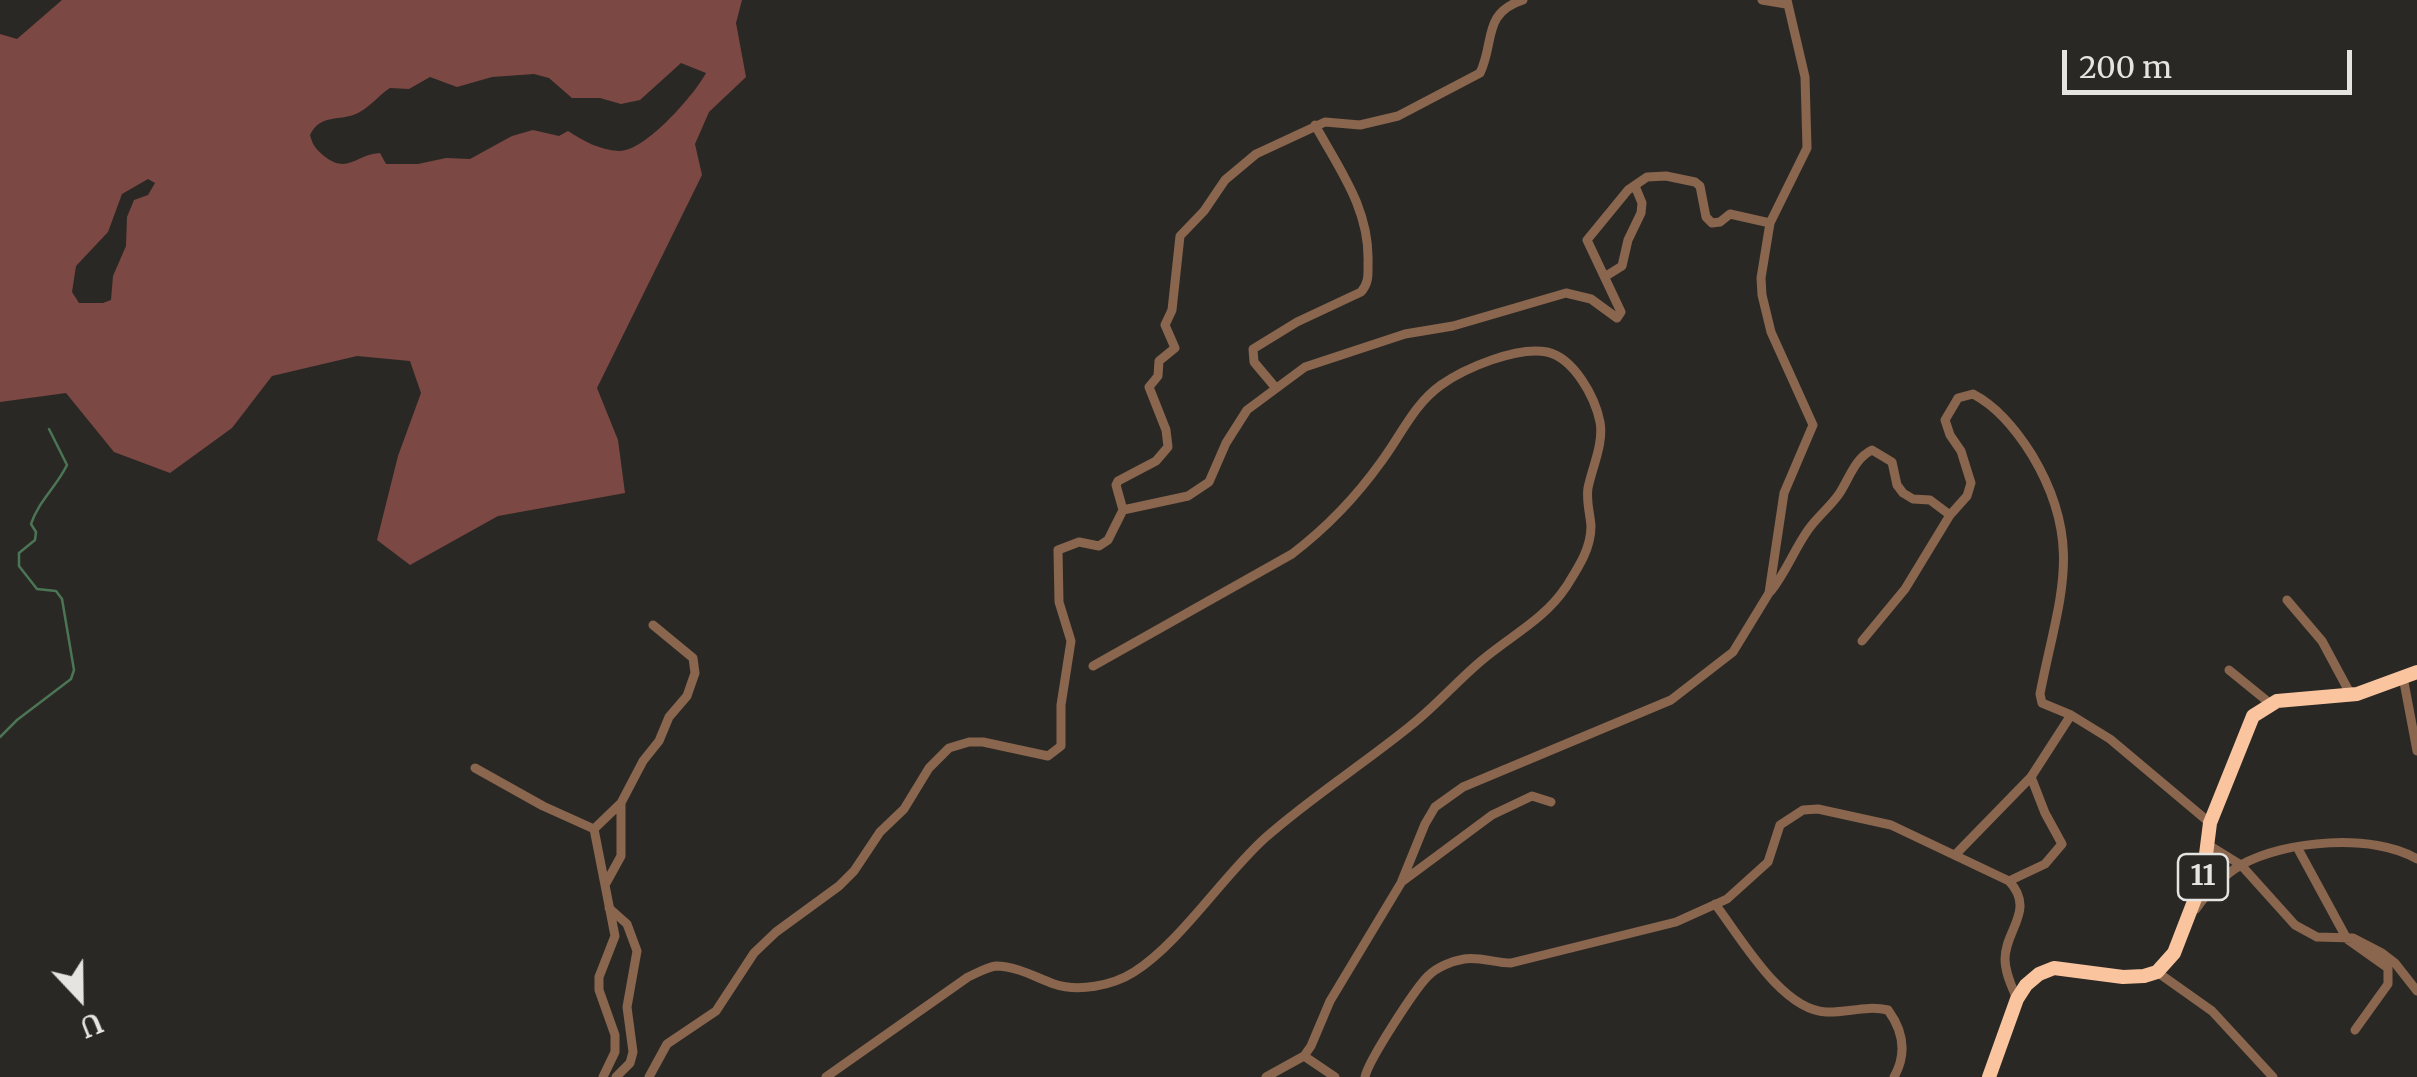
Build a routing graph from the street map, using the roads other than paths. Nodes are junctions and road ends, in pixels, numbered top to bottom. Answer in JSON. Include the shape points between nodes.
{"nodes":[{"id":1,"x":1523,"y":0,"type":"edge"},
{"id":2,"x":1762,"y":0,"type":"edge"},
{"id":3,"x":1787,"y":2,"type":"edge"},
{"id":4,"x":1315,"y":126,"type":"junction"},
{"id":5,"x":1635,"y":186,"type":"junction"},
{"id":6,"x":1770,"y":224,"type":"junction"},
{"id":7,"x":1606,"y":276,"type":"junction"},
{"id":8,"x":1274,"y":387,"type":"junction"},
{"id":9,"x":1123,"y":510,"type":"junction"},
{"id":10,"x":1950,"y":515,"type":"junction"},
{"id":11,"x":1769,"y":593,"type":"junction"},
{"id":12,"x":2287,"y":600,"type":"dead end"},
{"id":13,"x":653,"y":626,"type":"dead end"},
{"id":14,"x":1862,"y":641,"type":"dead end"},
{"id":15,"x":1093,"y":666,"type":"dead end"},
{"id":16,"x":2229,"y":670,"type":"dead end"},
{"id":17,"x":2410,"y":675,"type":"edge"},
{"id":18,"x":2351,"y":695,"type":"junction"},
{"id":19,"x":2272,"y":705,"type":"junction"},
{"id":20,"x":2071,"y":714,"type":"junction"},
{"id":21,"x":2417,"y":751,"type":"edge"},
{"id":22,"x":475,"y":768,"type":"dead end"},
{"id":23,"x":2031,"y":777,"type":"junction"},
{"id":24,"x":1551,"y":802,"type":"dead end"},
{"id":25,"x":621,"y":803,"type":"junction"},
{"id":26,"x":2210,"y":823,"type":"junction"},
{"id":27,"x":594,"y":829,"type":"junction"},
{"id":28,"x":2208,"y":844,"type":"junction"},
{"id":29,"x":2297,"y":847,"type":"junction"},
{"id":30,"x":1955,"y":855,"type":"junction"},
{"id":31,"x":2417,"y":860,"type":"edge"},
{"id":32,"x":2241,"y":865,"type":"junction"},
{"id":33,"x":2009,"y":880,"type":"junction"},
{"id":34,"x":1401,"y":883,"type":"junction"},
{"id":35,"x":606,"y":884,"type":"junction"},
{"id":36,"x":1716,"y":904,"type":"junction"},
{"id":37,"x":608,"y":908,"type":"junction"},
{"id":38,"x":2189,"y":919,"type":"junction"},
{"id":39,"x":2347,"y":938,"type":"junction"},
{"id":40,"x":2157,"y":972,"type":"junction"},
{"id":41,"x":2417,"y":991,"type":"edge"},
{"id":42,"x":2017,"y":999,"type":"junction"},
{"id":43,"x":603,"y":1000,"type":"junction"},
{"id":44,"x":630,"y":1020,"type":"junction"},
{"id":45,"x":2354,"y":1030,"type":"dead end"},
{"id":46,"x":1304,"y":1056,"type":"junction"},
{"id":47,"x":603,"y":1077,"type":"edge"},
{"id":48,"x":616,"y":1077,"type":"edge"},
{"id":49,"x":649,"y":1077,"type":"edge"},
{"id":50,"x":826,"y":1077,"type":"edge"},
{"id":51,"x":1266,"y":1077,"type":"edge"},
{"id":52,"x":1335,"y":1077,"type":"edge"},
{"id":53,"x":1366,"y":1077,"type":"edge"},
{"id":54,"x":1894,"y":1077,"type":"edge"},
{"id":55,"x":1990,"y":1077,"type":"edge"},
{"id":56,"x":2273,"y":1077,"type":"edge"}],
"edges":[{"from":1,"to":4,"type":"street","via":[[1496,18],[1480,74],[1375,124]]},
{"from":2,"to":3,"type":"street"},
{"from":3,"to":6,"type":"street","via":[[1805,77],[1806,148]]},
{"from":4,"to":8,"type":"street","via":[[1360,206],[1369,243],[1368,282],[1361,292],[1253,348],[1254,362]]},
{"from":4,"to":9,"type":"street","via":[[1256,154],[1225,180],[1180,236],[1165,324],[1175,348],[1159,362],[1149,387],[1168,447],[1118,481]]},
{"from":5,"to":6,"type":"street","via":[[1647,177],[1687,178],[1700,186],[1712,223],[1730,214]]},
{"from":5,"to":7,"type":"street","via":[[1641,213],[1622,266]]},
{"from":5,"to":7,"type":"street","via":[[1587,240]]},
{"from":6,"to":11,"type":"street","via":[[1761,278],[1766,318],[1813,424],[1784,493]]},
{"from":7,"to":8,"type":"street","via":[[1621,312],[1617,318],[1591,299],[1566,294],[1406,334],[1305,367]]},
{"from":8,"to":9,"type":"street","via":[[1247,410],[1209,482],[1188,496]]},
{"from":9,"to":49,"type":"street","via":[[1099,546],[1079,542],[1058,550],[1059,602],[1071,641],[1061,746],[1048,756],[984,742],[950,748],[854,871],[754,953],[716,1010],[666,1044]]},
{"from":10,"to":11,"type":"street","via":[[1930,500],[1903,493],[1892,462],[1872,450],[1862,455]]},
{"from":10,"to":14,"type":"street","via":[[1906,589]]},
{"from":10,"to":20,"type":"street","via":[[1971,483],[1944,420],[1953,403],[1973,394],[2021,438],[2058,512],[2064,582],[2040,694],[2042,703]]},
{"from":11,"to":34,"type":"street","via":[[1733,652],[1671,700],[1463,788],[1435,808]]},
{"from":12,"to":18,"type":"street","via":[[2322,641]]},
{"from":13,"to":25,"type":"street","via":[[693,658],[693,685]]},
{"from":15,"to":50,"type":"street","via":[[1292,554],[1382,462],[1437,388],[1469,368],[1550,352],[1584,383],[1600,420],[1587,493],[1588,550],[1550,608],[1270,834],[1133,973],[1092,986],[1058,986],[993,966]]},
{"from":16,"to":19,"type":"street"},
{"from":17,"to":18,"type":"highway"},
{"from":17,"to":21,"type":"street"},
{"from":18,"to":19,"type":"highway"},
{"from":19,"to":26,"type":"highway","number":"11","via":[[2252,716]]},
{"from":20,"to":23,"type":"street"},
{"from":20,"to":26,"type":"street"},
{"from":22,"to":27,"type":"street"},
{"from":23,"to":30,"type":"street"},
{"from":23,"to":33,"type":"street","via":[[2062,844],[2045,864]]},
{"from":24,"to":34,"type":"street","via":[[1532,796],[1502,808]]},
{"from":25,"to":27,"type":"street"},
{"from":25,"to":35,"type":"street","via":[[621,856]]},
{"from":26,"to":28,"type":"highway","number":"11"},
{"from":27,"to":35,"type":"street"},
{"from":28,"to":32,"type":"street"},
{"from":28,"to":38,"type":"highway","number":"11"},
{"from":29,"to":31,"type":"street","via":[[2375,844]]},
{"from":29,"to":32,"type":"street"},
{"from":29,"to":39,"type":"street"},
{"from":30,"to":33,"type":"street"},
{"from":30,"to":36,"type":"street","via":[[1890,825],[1802,810],[1780,825],[1768,862]]},
{"from":32,"to":38,"type":"street","via":[[2220,879]]},
{"from":32,"to":39,"type":"street","via":[[2295,926],[2318,937]]},
{"from":33,"to":42,"type":"street","via":[[2019,923],[2005,963]]},
{"from":34,"to":46,"type":"street"},
{"from":35,"to":37,"type":"street"},
{"from":36,"to":53,"type":"street","via":[[1676,922],[1510,963],[1473,958],[1443,966],[1428,976]]},
{"from":36,"to":54,"type":"street","via":[[1769,977],[1797,1001],[1823,1012],[1888,1010],[1904,1051]]},
{"from":37,"to":43,"type":"street","via":[[615,936],[599,977]]},
{"from":37,"to":44,"type":"street","via":[[627,924],[637,950]]},
{"from":38,"to":40,"type":"highway","number":"11"},
{"from":39,"to":41,"type":"street","via":[[2395,963]]},
{"from":39,"to":45,"type":"street","via":[[2382,962],[2390,976]]},
{"from":40,"to":42,"type":"highway","via":[[2124,977],[2054,968],[2038,974]]},
{"from":40,"to":56,"type":"street","via":[[2212,1012]]},
{"from":42,"to":55,"type":"highway"},
{"from":43,"to":44,"type":"street"},
{"from":43,"to":47,"type":"street","via":[[615,1035]]},
{"from":44,"to":48,"type":"street","via":[[633,1052]]},
{"from":46,"to":51,"type":"street"},
{"from":46,"to":52,"type":"street"}]}
